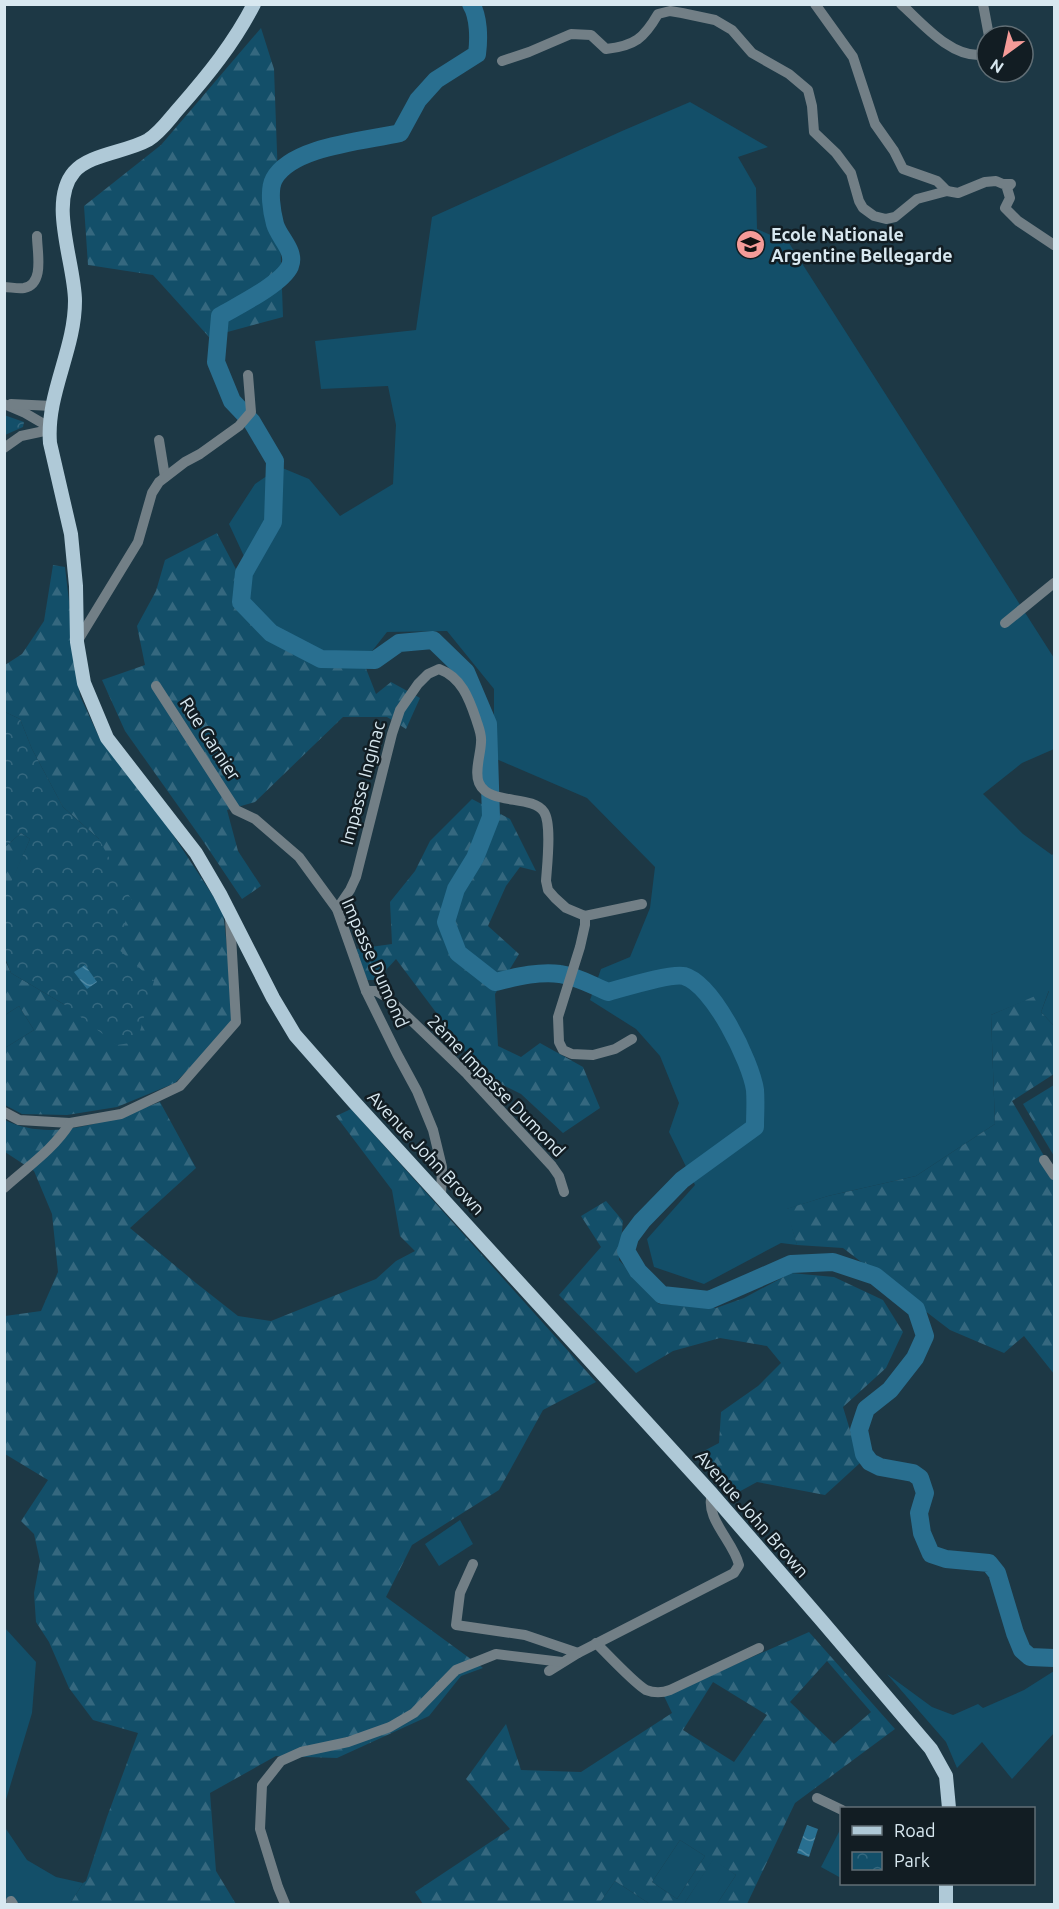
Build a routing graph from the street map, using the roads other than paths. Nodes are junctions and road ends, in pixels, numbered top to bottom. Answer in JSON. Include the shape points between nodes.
{"nodes":[{"id":1,"x":254,"y":4,"type":"edge"},
{"id":2,"x":815,"y":4,"type":"edge"},
{"id":3,"x":901,"y":4,"type":"edge"},
{"id":4,"x":983,"y":4,"type":"edge"},
{"id":5,"x":668,"y":8,"type":"edge"},
{"id":6,"x":987,"y":24,"type":"edge"},
{"id":7,"x":975,"y":55,"type":"edge"},
{"id":8,"x":502,"y":61,"type":"dead end"},
{"id":9,"x":947,"y":191,"type":"junction"},
{"id":10,"x":37,"y":237,"type":"dead end"},
{"id":11,"x":1054,"y":245,"type":"edge"},
{"id":12,"x":4,"y":287,"type":"edge"},
{"id":13,"x":248,"y":375,"type":"dead end"},
{"id":14,"x":52,"y":406,"type":"junction"},
{"id":15,"x":49,"y":428,"type":"junction"},
{"id":16,"x":159,"y":441,"type":"dead end"},
{"id":17,"x":4,"y":448,"type":"edge"},
{"id":18,"x":165,"y":477,"type":"junction"},
{"id":19,"x":1054,"y":583,"type":"edge"},
{"id":20,"x":1005,"y":623,"type":"dead end"},
{"id":21,"x":77,"y":642,"type":"junction"},
{"id":22,"x":156,"y":686,"type":"dead end"},
{"id":23,"x":236,"y":810,"type":"joint"},
{"id":24,"x":642,"y":904,"type":"dead end"},
{"id":25,"x":337,"y":909,"type":"junction"},
{"id":26,"x":230,"y":913,"type":"junction"},
{"id":27,"x":585,"y":916,"type":"junction"},
{"id":28,"x":366,"y":991,"type":"junction"},
{"id":29,"x":632,"y":1039,"type":"dead end"},
{"id":30,"x":4,"y":1112,"type":"edge"},
{"id":31,"x":70,"y":1123,"type":"junction"},
{"id":32,"x":1044,"y":1160,"type":"dead end"},
{"id":33,"x":1054,"y":1175,"type":"edge"},
{"id":34,"x":4,"y":1188,"type":"edge"},
{"id":35,"x":564,"y":1192,"type":"dead end"},
{"id":36,"x":441,"y":1196,"type":"junction"},
{"id":37,"x":712,"y":1494,"type":"junction"},
{"id":38,"x":473,"y":1564,"type":"dead end"},
{"id":39,"x":596,"y":1643,"type":"junction"},
{"id":40,"x":759,"y":1648,"type":"dead end"},
{"id":41,"x":579,"y":1653,"type":"junction"},
{"id":42,"x":562,"y":1662,"type":"junction"},
{"id":43,"x":549,"y":1671,"type":"dead end"},
{"id":44,"x":816,"y":1798,"type":"dead end"},
{"id":45,"x":949,"y":1807,"type":"edge"},
{"id":46,"x":840,"y":1809,"type":"edge"},
{"id":47,"x":946,"y":1885,"type":"edge"},
{"id":48,"x":285,"y":1905,"type":"edge"},
{"id":49,"x":946,"y":1905,"type":"edge"}],
"edges":[{"from":1,"to":14,"type":"main road","name":"Avenue John Brown","via":[[210,73],[159,131],[138,145],[82,165],[67,185],[63,205],[74,281],[74,315]]},
{"from":2,"to":9,"type":"street","via":[[853,57],[875,124],[903,169],[937,181]]},
{"from":3,"to":7,"type":"street","via":[[946,44],[968,56]]},
{"from":4,"to":6,"type":"street"},
{"from":5,"to":8,"type":"street","via":[[658,14],[647,33],[620,48],[606,49],[591,35],[571,34]]},
{"from":5,"to":9,"type":"street","via":[[715,20],[732,30],[752,53],[789,74],[807,90],[814,132],[844,164],[863,208],[874,216],[895,218],[917,199]]},
{"from":9,"to":11,"type":"street","via":[[958,193],[985,182],[1011,184],[1005,208]]},
{"from":10,"to":12,"type":"street","via":[[38,274],[33,284],[25,288]]},
{"from":13,"to":18,"type":"street","via":[[251,412],[239,426]]},
{"from":14,"to":15,"type":"main road","name":"Avenue John Brown"},
{"from":14,"to":15,"type":"street","via":[[4,404]]},
{"from":15,"to":17,"type":"street","via":[[21,436]]},
{"from":15,"to":21,"type":"main road","name":"Avenue John Brown","via":[[71,534]]},
{"from":16,"to":18,"type":"street"},
{"from":18,"to":21,"type":"street","via":[[152,493],[138,543]]},
{"from":19,"to":20,"type":"street"},
{"from":21,"to":26,"type":"main road","name":"Avenue John Brown","via":[[84,683],[106,738],[196,853]]},
{"from":22,"to":23,"type":"street","name":"Rue Garnier"},
{"from":23,"to":25,"type":"street","name":"Impasse Dumond","via":[[255,819],[299,857]]},
{"from":24,"to":27,"type":"street"},
{"from":25,"to":27,"type":"street","name":"Impasse Inginac","via":[[356,877],[400,710],[418,684],[440,669],[460,683],[471,703],[482,738],[479,782],[485,791],[537,805],[544,812],[548,822],[548,890],[566,908]]},
{"from":25,"to":28,"type":"street","name":"Impasse Dumond"},
{"from":26,"to":31,"type":"street","via":[[236,1022],[165,1099],[121,1114]]},
{"from":26,"to":36,"type":"main road","name":"Avenue John Brown","via":[[295,1035]]},
{"from":27,"to":29,"type":"street","via":[[558,1017],[562,1050],[592,1055]]},
{"from":28,"to":35,"type":"street","name":"2ème Impasse Dumond","via":[[376,991],[388,998],[458,1065],[552,1166]]},
{"from":28,"to":36,"type":"street","name":"Impasse Dumond","via":[[433,1130],[442,1167]]},
{"from":30,"to":31,"type":"street","via":[[19,1120]]},
{"from":31,"to":34,"type":"street","via":[[40,1159]]},
{"from":32,"to":33,"type":"street"},
{"from":36,"to":37,"type":"main road","name":"Avenue John Brown"},
{"from":37,"to":39,"type":"street","via":[[709,1502],[715,1518],[737,1556],[739,1565],[734,1573]]},
{"from":37,"to":45,"type":"main road","name":"Avenue John Brown","via":[[931,1749],[946,1776]]},
{"from":38,"to":41,"type":"street","via":[[460,1593],[456,1625],[525,1635]]},
{"from":39,"to":40,"type":"street","via":[[639,1684],[658,1693]]},
{"from":39,"to":41,"type":"street"},
{"from":41,"to":42,"type":"street"},
{"from":42,"to":43,"type":"street"},
{"from":42,"to":48,"type":"street","via":[[495,1654],[456,1670],[414,1713],[390,1727],[281,1761],[262,1785],[260,1829]]},
{"from":44,"to":46,"type":"street"},
{"from":47,"to":49,"type":"main road"}]}
